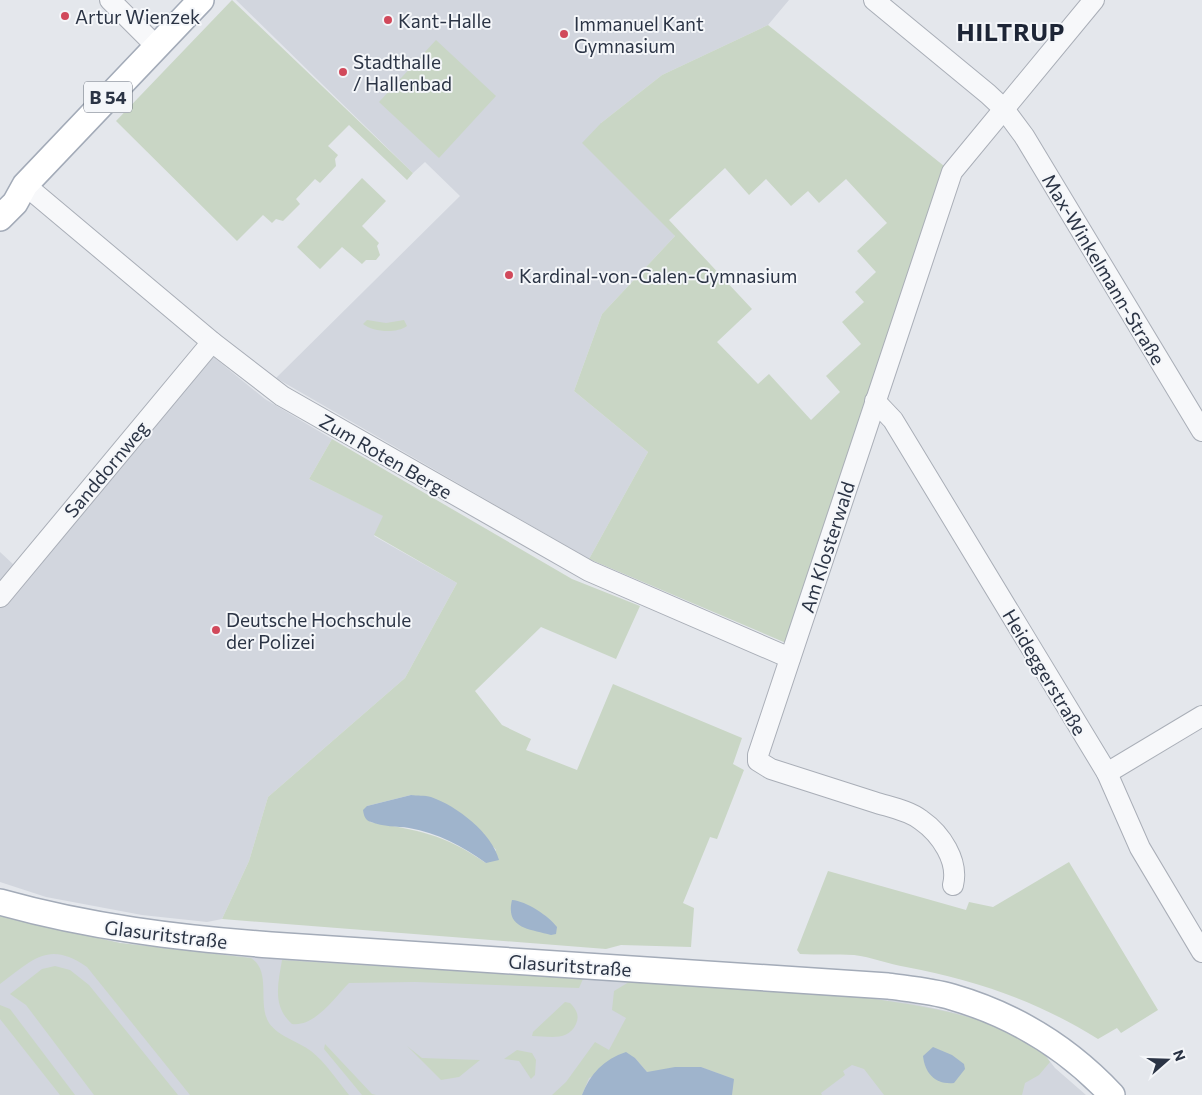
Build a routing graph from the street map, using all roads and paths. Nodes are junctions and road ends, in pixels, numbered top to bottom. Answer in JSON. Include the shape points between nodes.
{"nodes":[{"id":1,"x":110,"y":0,"type":"edge"},
{"id":2,"x":201,"y":0,"type":"edge"},
{"id":3,"x":874,"y":0,"type":"edge"},
{"id":4,"x":1094,"y":0,"type":"edge"},
{"id":5,"x":156,"y":46,"type":"junction"},
{"id":6,"x":1004,"y":109,"type":"junction"},
{"id":7,"x":25,"y":185,"type":"junction"},
{"id":8,"x":0,"y":202,"type":"edge"},
{"id":9,"x":0,"y":218,"type":"edge"},
{"id":10,"x":212,"y":342,"type":"junction"},
{"id":11,"x":875,"y":400,"type":"junction"},
{"id":12,"x":1202,"y":431,"type":"edge"},
{"id":13,"x":0,"y":597,"type":"edge"},
{"id":14,"x":790,"y":658,"type":"junction"},
{"id":15,"x":1202,"y":716,"type":"edge"},
{"id":16,"x":1107,"y":773,"type":"junction"},
{"id":17,"x":953,"y":885,"type":"dead end"},
{"id":18,"x":0,"y":902,"type":"edge"},
{"id":19,"x":1202,"y":952,"type":"edge"},
{"id":20,"x":1112,"y":1095,"type":"edge"}],
"edges":[{"from":1,"to":5,"type":"street"},
{"from":2,"to":5,"type":"main road","number":"B 54"},
{"from":3,"to":6,"type":"street"},
{"from":4,"to":6,"type":"street","name":"Am Klosterwald"},
{"from":5,"to":7,"type":"main road","number":"B 54"},
{"from":6,"to":11,"type":"street","name":"Am Klosterwald","via":[[952,172]]},
{"from":6,"to":12,"type":"street","name":"Max-Winkelmann-Straße","via":[[1024,136]]},
{"from":7,"to":8,"type":"main road","number":"B 54","via":[[7,194]]},
{"from":7,"to":9,"type":"main road","number":"B 54","via":[[15,203]]},
{"from":7,"to":10,"type":"street","name":"Zum Roten Berge"},
{"from":10,"to":13,"type":"street","name":"Sanddornweg"},
{"from":10,"to":14,"type":"street","name":"Zum Roten Berge","via":[[282,396],[556,554],[599,576]]},
{"from":11,"to":14,"type":"street","name":"Am Klosterwald"},
{"from":11,"to":16,"type":"street","name":"Heideggerstraße","via":[[893,420]]},
{"from":14,"to":17,"type":"street","name":"Am Klosterwald","via":[[760,746],[758,761],[771,769],[921,820],[952,859],[955,869]]},
{"from":15,"to":16,"type":"street"},
{"from":16,"to":19,"type":"street","name":"Heideggerstraße","via":[[1140,848]]},
{"from":18,"to":20,"type":"main road","name":"Glasuritstraße","via":[[76,921],[177,937],[917,990],[951,996],[1014,1020],[1070,1056]]}]}
